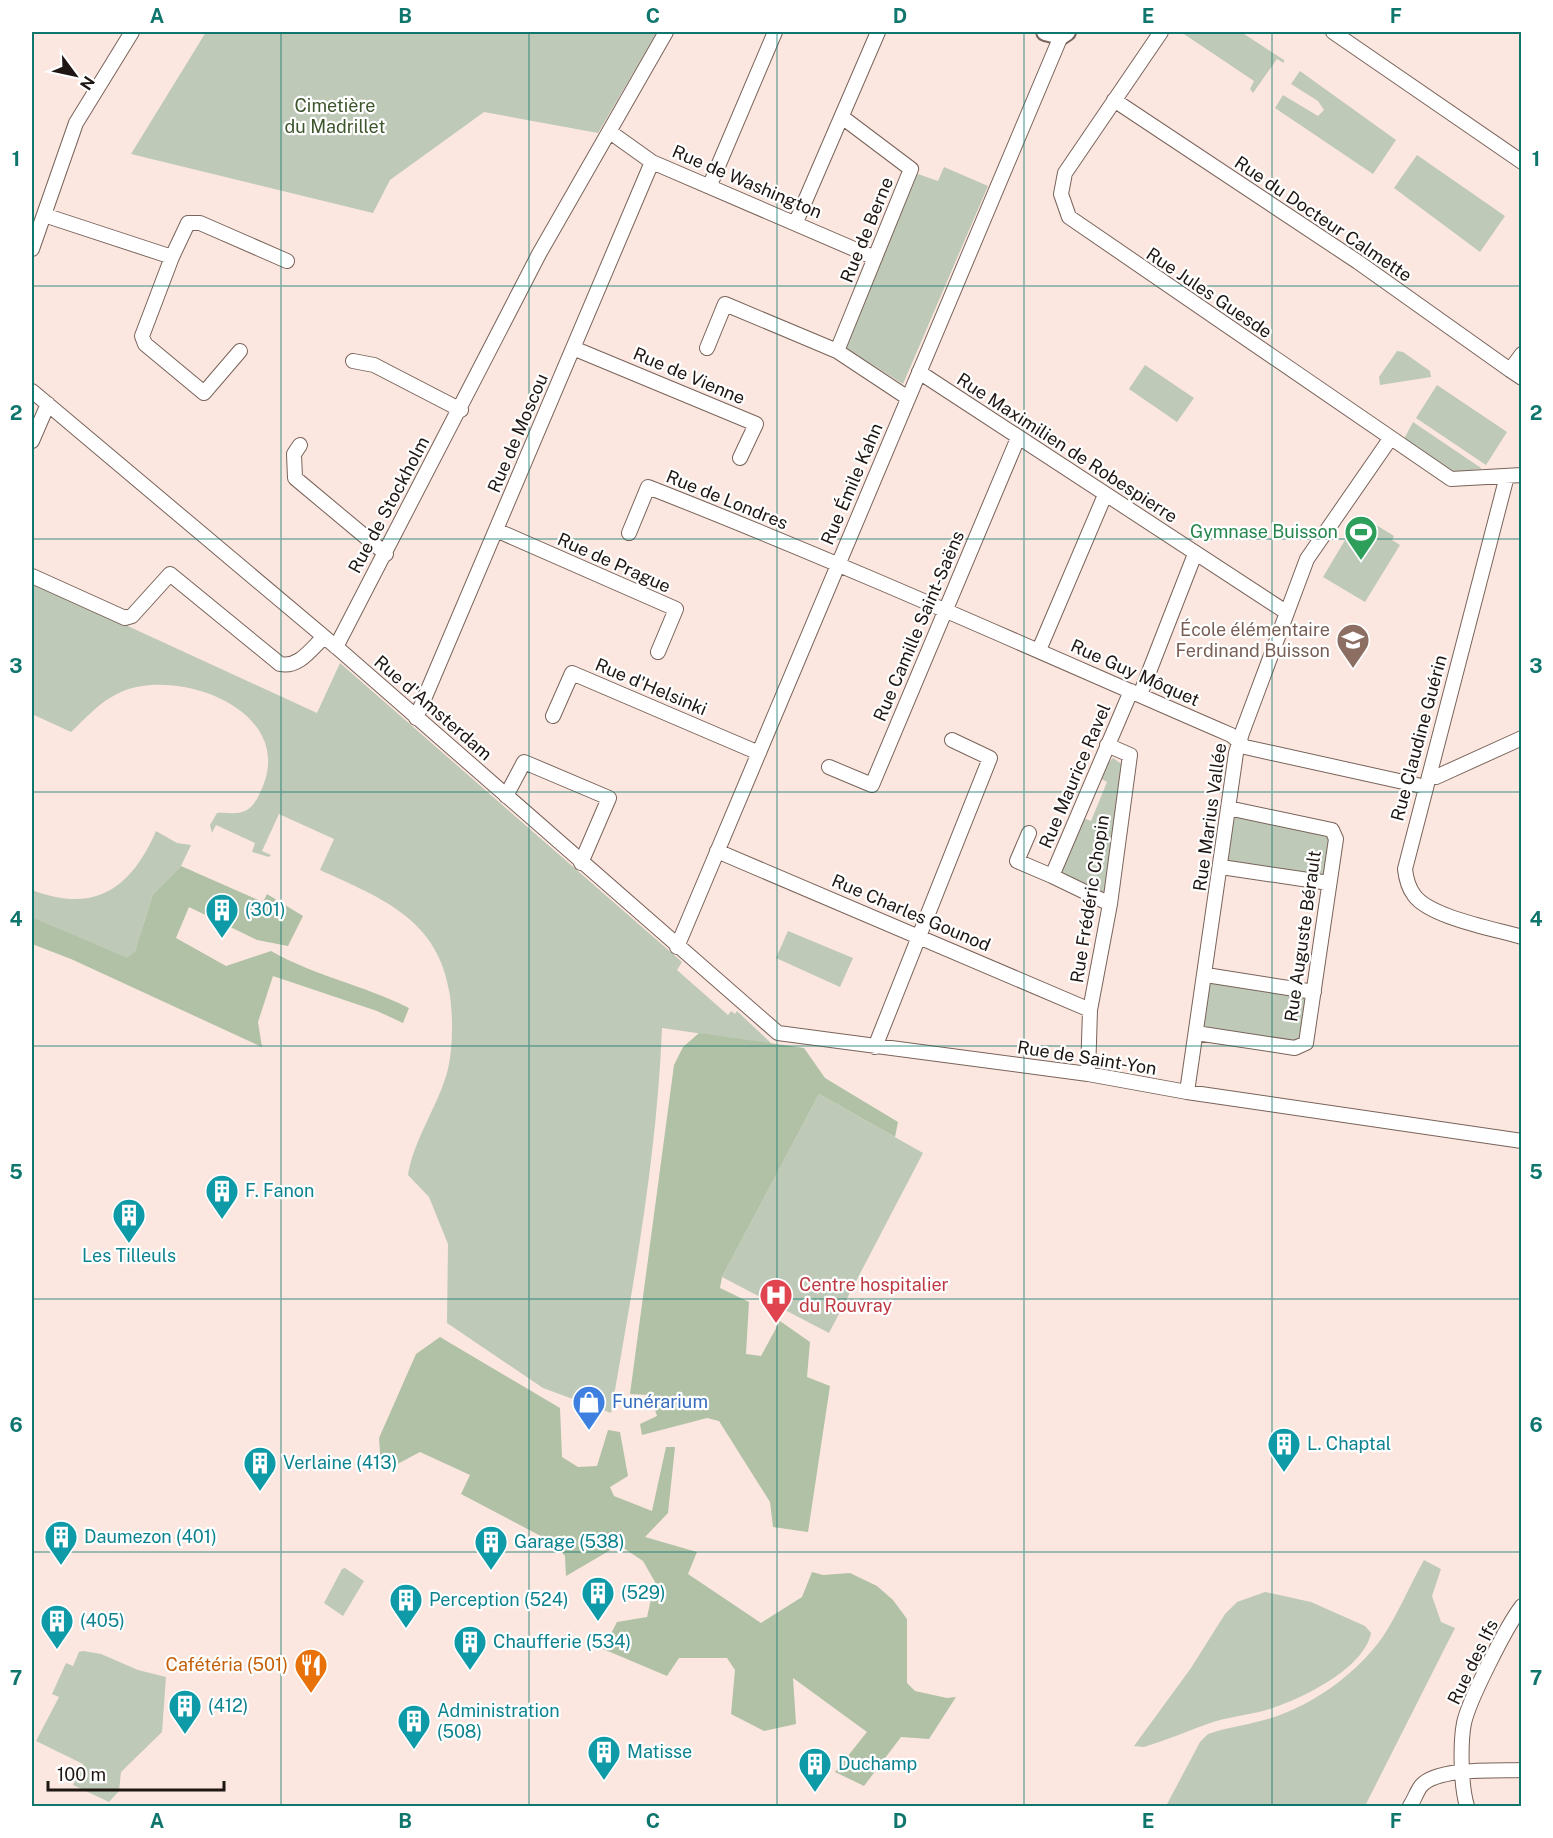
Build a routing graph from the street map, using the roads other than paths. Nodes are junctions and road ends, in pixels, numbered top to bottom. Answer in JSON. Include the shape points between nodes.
{"nodes":[{"id":1,"x":132,"y":32,"type":"edge"},
{"id":2,"x":666,"y":32,"type":"edge"},
{"id":3,"x":775,"y":32,"type":"edge"},
{"id":4,"x":878,"y":32,"type":"edge"},
{"id":5,"x":1161,"y":32,"type":"edge"},
{"id":6,"x":1333,"y":32,"type":"edge"},
{"id":7,"x":1058,"y":33,"type":"edge"},
{"id":8,"x":1114,"y":100,"type":"junction"},
{"id":9,"x":842,"y":117,"type":"junction"},
{"id":10,"x":610,"y":132,"type":"junction"},
{"id":11,"x":652,"y":162,"type":"junction"},
{"id":12,"x":1521,"y":162,"type":"edge"},
{"id":13,"x":710,"y":185,"type":"junction"},
{"id":14,"x":40,"y":211,"type":"edge"},
{"id":15,"x":796,"y":222,"type":"junction"},
{"id":16,"x":32,"y":249,"type":"edge"},
{"id":17,"x":171,"y":258,"type":"junction"},
{"id":18,"x":875,"y":258,"type":"junction"},
{"id":19,"x":287,"y":261,"type":"dead end"},
{"id":20,"x":573,"y":348,"type":"junction"},
{"id":21,"x":707,"y":348,"type":"dead end"},
{"id":22,"x":240,"y":351,"type":"dead end"},
{"id":23,"x":837,"y":351,"type":"junction"},
{"id":24,"x":1521,"y":354,"type":"edge"},
{"id":25,"x":353,"y":361,"type":"dead end"},
{"id":26,"x":919,"y":372,"type":"junction"},
{"id":27,"x":1516,"y":374,"type":"edge"},
{"id":28,"x":32,"y":391,"type":"edge"},
{"id":29,"x":908,"y":398,"type":"junction"},
{"id":30,"x":48,"y":404,"type":"junction"},
{"id":31,"x":461,"y":410,"type":"junction"},
{"id":32,"x":1018,"y":438,"type":"junction"},
{"id":33,"x":1390,"y":439,"type":"junction"},
{"id":34,"x":32,"y":441,"type":"edge"},
{"id":35,"x":300,"y":445,"type":"dead end"},
{"id":36,"x":740,"y":458,"type":"dead end"},
{"id":37,"x":1521,"y":475,"type":"edge"},
{"id":38,"x":1507,"y":476,"type":"junction"},
{"id":39,"x":1104,"y":495,"type":"junction"},
{"id":40,"x":496,"y":530,"type":"junction"},
{"id":41,"x":629,"y":533,"type":"dead end"},
{"id":42,"x":386,"y":554,"type":"junction"},
{"id":43,"x":1195,"y":554,"type":"junction"},
{"id":44,"x":838,"y":565,"type":"junction"},
{"id":45,"x":32,"y":576,"type":"edge"},
{"id":46,"x":946,"y":610,"type":"junction"},
{"id":47,"x":1286,"y":612,"type":"junction"},
{"id":48,"x":324,"y":637,"type":"junction"},
{"id":49,"x":336,"y":647,"type":"junction"},
{"id":50,"x":1039,"y":650,"type":"junction"},
{"id":51,"x":658,"y":652,"type":"dead end"},
{"id":52,"x":1135,"y":693,"type":"junction"},
{"id":53,"x":553,"y":717,"type":"dead end"},
{"id":54,"x":416,"y":718,"type":"junction"},
{"id":55,"x":1521,"y":738,"type":"edge"},
{"id":56,"x":952,"y":740,"type":"dead end"},
{"id":57,"x":1239,"y":742,"type":"junction"},
{"id":58,"x":1107,"y":745,"type":"junction"},
{"id":59,"x":759,"y":753,"type":"junction"},
{"id":60,"x":829,"y":767,"type":"dead end"},
{"id":61,"x":1427,"y":781,"type":"junction"},
{"id":62,"x":506,"y":796,"type":"junction"},
{"id":63,"x":1228,"y":808,"type":"junction"},
{"id":64,"x":1029,"y":833,"type":"dead end"},
{"id":65,"x":717,"y":851,"type":"junction"},
{"id":66,"x":580,"y":863,"type":"junction"},
{"id":67,"x":1221,"y":867,"type":"junction"},
{"id":68,"x":1052,"y":876,"type":"junction"},
{"id":69,"x":1329,"y":883,"type":"junction"},
{"id":70,"x":1110,"y":904,"type":"junction"},
{"id":71,"x":918,"y":935,"type":"junction"},
{"id":72,"x":1521,"y":937,"type":"edge"},
{"id":73,"x":677,"y":946,"type":"junction"},
{"id":74,"x":1206,"y":975,"type":"junction"},
{"id":75,"x":1314,"y":992,"type":"junction"},
{"id":76,"x":1090,"y":1010,"type":"junction"},
{"id":77,"x":1196,"y":1033,"type":"junction"},
{"id":78,"x":874,"y":1047,"type":"junction"},
{"id":79,"x":1088,"y":1074,"type":"junction"},
{"id":80,"x":1187,"y":1092,"type":"junction"},
{"id":81,"x":1521,"y":1141,"type":"edge"},
{"id":82,"x":1521,"y":1606,"type":"edge"},
{"id":83,"x":1521,"y":1770,"type":"edge"},
{"id":84,"x":1464,"y":1772,"type":"junction"},
{"id":85,"x":1410,"y":1806,"type":"edge"},
{"id":86,"x":1467,"y":1806,"type":"edge"}],
"edges":[{"from":1,"to":14,"type":"street","via":[[76,123]]},
{"from":2,"to":10,"type":"street","name":"Rue de Stockholm"},
{"from":3,"to":13,"type":"street"},
{"from":4,"to":9,"type":"street"},
{"from":5,"to":8,"type":"street","name":"Rue Jules Guesde"},
{"from":6,"to":12,"type":"street"},
{"from":7,"to":26,"type":"street","name":"Rue Émile Kahn"},
{"from":8,"to":27,"type":"street","name":"Rue du Docteur Calmette","via":[[1358,262]]},
{"from":8,"to":33,"type":"street","name":"Rue Jules Guesde","via":[[1065,173],[1061,194],[1069,217]]},
{"from":9,"to":15,"type":"street"},
{"from":9,"to":18,"type":"street","name":"Rue de Berne","via":[[911,169]]},
{"from":10,"to":11,"type":"street","name":"Rue de Washington"},
{"from":10,"to":31,"type":"street","name":"Rue de Stockholm","via":[[539,254]]},
{"from":11,"to":13,"type":"street","name":"Rue de Washington"},
{"from":11,"to":20,"type":"street","name":"Rue de Moscou"},
{"from":13,"to":15,"type":"street","name":"Rue de Washington"},
{"from":14,"to":16,"type":"street"},
{"from":14,"to":17,"type":"street"},
{"from":15,"to":18,"type":"street","name":"Rue de Washington"},
{"from":17,"to":19,"type":"street","via":[[188,223],[200,223]]},
{"from":17,"to":22,"type":"street","via":[[142,336],[145,344],[204,393]]},
{"from":18,"to":23,"type":"street","name":"Rue de Berne"},
{"from":20,"to":36,"type":"street","name":"Rue de Vienne","via":[[756,424]]},
{"from":20,"to":40,"type":"street","name":"Rue de Moscou"},
{"from":21,"to":23,"type":"street","via":[[725,304]]},
{"from":23,"to":29,"type":"street"},
{"from":24,"to":27,"type":"street"},
{"from":25,"to":31,"type":"street","via":[[374,365]]},
{"from":26,"to":29,"type":"street","name":"Rue Émile Kahn"},
{"from":26,"to":32,"type":"street","name":"Rue Maximilien de Robespierre"},
{"from":28,"to":30,"type":"street"},
{"from":29,"to":44,"type":"street","name":"Rue Émile Kahn"},
{"from":30,"to":34,"type":"street"},
{"from":30,"to":48,"type":"street"},
{"from":31,"to":42,"type":"street","name":"Rue de Stockholm"},
{"from":32,"to":39,"type":"street","name":"Rue Maximilien de Robespierre"},
{"from":32,"to":46,"type":"street","name":"Rue Camille Saint-Saëns"},
{"from":33,"to":38,"type":"street","name":"Rue Jules Guesde","via":[[1451,478]]},
{"from":33,"to":47,"type":"street","name":"Rue Marius Vallée","via":[[1306,559]]},
{"from":35,"to":42,"type":"street","via":[[294,454],[295,478]]},
{"from":37,"to":38,"type":"street","name":"Rue Jules Guesde"},
{"from":38,"to":61,"type":"street","name":"Rue Claudine Guérin"},
{"from":39,"to":43,"type":"street","name":"Rue Maximilien de Robespierre"},
{"from":39,"to":50,"type":"street"},
{"from":40,"to":51,"type":"street","name":"Rue de Prague","via":[[676,609]]},
{"from":40,"to":54,"type":"street","name":"Rue de Moscou"},
{"from":41,"to":44,"type":"street","name":"Rue de Londres","via":[[648,487]]},
{"from":42,"to":49,"type":"street","name":"Rue de Stockholm"},
{"from":43,"to":47,"type":"street","name":"Rue Maximilien de Robespierre"},
{"from":43,"to":52,"type":"street","name":"Rue Maurice Ravel"},
{"from":44,"to":46,"type":"street","name":"Rue Guy Môquet"},
{"from":44,"to":59,"type":"street","name":"Rue Émile Kahn"},
{"from":45,"to":48,"type":"street","via":[[125,618],[132,616],[170,574],[279,664],[297,664]]},
{"from":46,"to":50,"type":"street","name":"Rue Guy Môquet"},
{"from":46,"to":60,"type":"street","name":"Rue Camille Saint-Saëns","via":[[872,785]]},
{"from":47,"to":57,"type":"street","name":"Rue Marius Vallée"},
{"from":48,"to":49,"type":"street"},
{"from":49,"to":54,"type":"street","name":"Rue d'Amsterdam"},
{"from":50,"to":52,"type":"street","name":"Rue Guy Môquet"},
{"from":52,"to":57,"type":"street","name":"Rue Guy Môquet"},
{"from":52,"to":58,"type":"street","name":"Rue Maurice Ravel"},
{"from":53,"to":59,"type":"street","name":"Rue d'Helsinki","via":[[572,673]]},
{"from":54,"to":62,"type":"street","name":"Rue d'Amsterdam"},
{"from":55,"to":61,"type":"street"},
{"from":56,"to":71,"type":"street","via":[[990,758]]},
{"from":57,"to":61,"type":"street","name":"Rue Guy Môquet","via":[[1267,754]]},
{"from":57,"to":63,"type":"street","name":"Rue Marius Vallée"},
{"from":58,"to":68,"type":"street","name":"Rue Maurice Ravel"},
{"from":58,"to":70,"type":"street","name":"Rue Frédéric Chopin","via":[[1130,755]]},
{"from":59,"to":65,"type":"street","name":"Rue Émile Kahn"},
{"from":61,"to":72,"type":"street","name":"Rue Claudine Guérin","via":[[1405,869],[1415,897],[1436,911]]},
{"from":62,"to":66,"type":"street","name":"Rue d'Amsterdam"},
{"from":62,"to":66,"type":"street","via":[[524,762],[609,798]]},
{"from":63,"to":67,"type":"street","name":"Rue Marius Vallée"},
{"from":63,"to":69,"type":"street","name":"Rue Auguste Bérault","via":[[1332,830],[1336,839]]},
{"from":64,"to":68,"type":"street","name":"Rue Maurice Ravel","via":[[1017,861]]},
{"from":65,"to":71,"type":"street","name":"Rue Charles Gounod"},
{"from":65,"to":73,"type":"street","name":"Rue Émile Kahn"},
{"from":66,"to":73,"type":"street","name":"Rue d'Amsterdam"},
{"from":67,"to":69,"type":"street"},
{"from":67,"to":74,"type":"street","name":"Rue Marius Vallée"},
{"from":68,"to":70,"type":"street","name":"Rue Maurice Ravel"},
{"from":69,"to":75,"type":"street","name":"Rue Auguste Bérault"},
{"from":70,"to":76,"type":"street","name":"Rue Frédéric Chopin"},
{"from":71,"to":76,"type":"street","name":"Rue Charles Gounod"},
{"from":71,"to":78,"type":"street"},
{"from":73,"to":78,"type":"street","name":"Rue de Saint-Yon","via":[[778,1033]]},
{"from":74,"to":75,"type":"street"},
{"from":74,"to":77,"type":"street","name":"Rue Marius Vallée"},
{"from":75,"to":77,"type":"street","name":"Rue Auguste Bérault","via":[[1306,1043],[1295,1048]]},
{"from":76,"to":79,"type":"street","name":"Rue Frédéric Chopin"},
{"from":77,"to":80,"type":"street","name":"Rue Marius Vallée"},
{"from":78,"to":79,"type":"street","name":"Rue de Saint-Yon"},
{"from":79,"to":80,"type":"street","name":"Rue de Saint-Yon"},
{"from":80,"to":81,"type":"street","name":"Rue de Saint-Yon"},
{"from":82,"to":84,"type":"street","name":"Rue des Ifs","via":[[1465,1720]]},
{"from":83,"to":84,"type":"street"},
{"from":84,"to":85,"type":"street","via":[[1432,1778],[1421,1786]]},
{"from":84,"to":86,"type":"street","name":"Rue des Ifs"}]}
